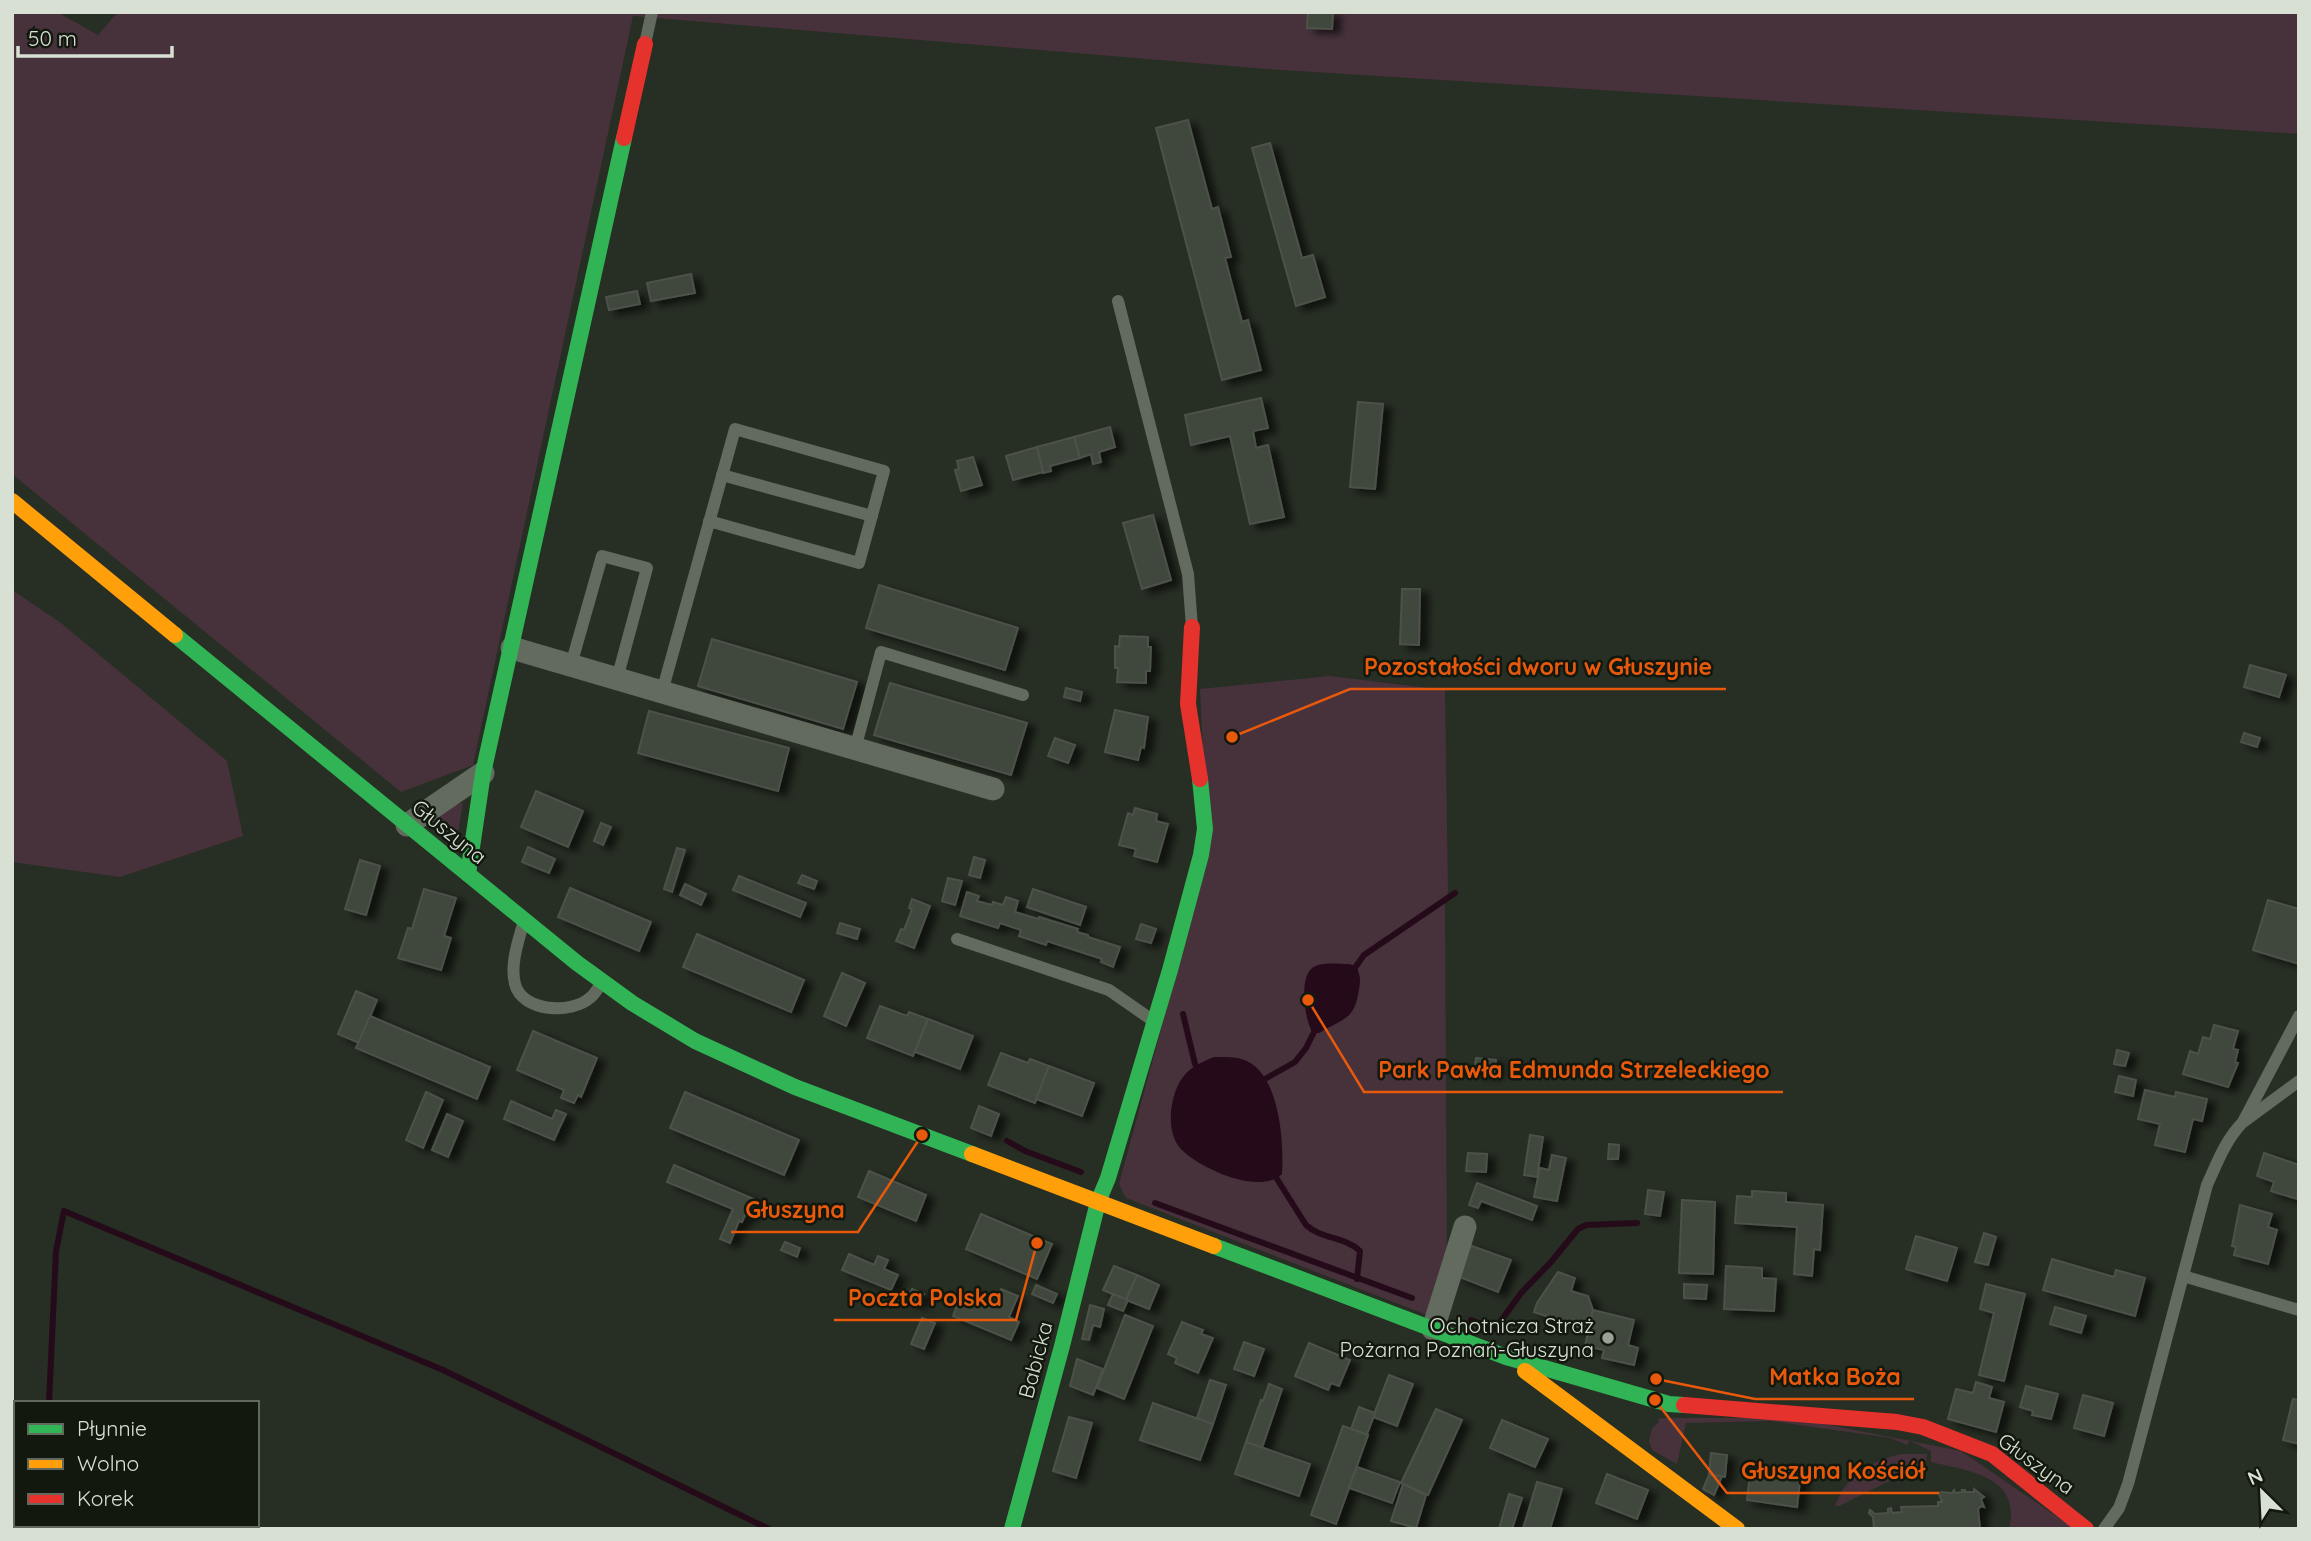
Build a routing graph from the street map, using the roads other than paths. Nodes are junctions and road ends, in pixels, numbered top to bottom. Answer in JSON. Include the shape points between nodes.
{"nodes":[{"id":1,"x":652,"y":12,"type":"edge"},
{"id":2,"x":645,"y":44,"type":"joint"},
{"id":3,"x":1118,"y":302,"type":"dead end"},
{"id":4,"x":722,"y":475,"type":"junction"},
{"id":5,"x":12,"y":501,"type":"edge"},
{"id":6,"x":872,"y":516,"type":"junction"},
{"id":7,"x":709,"y":521,"type":"junction"},
{"id":8,"x":1192,"y":627,"type":"joint"},
{"id":9,"x":512,"y":648,"type":"junction"},
{"id":10,"x":571,"y":665,"type":"junction"},
{"id":11,"x":617,"y":679,"type":"junction"},
{"id":12,"x":662,"y":692,"type":"junction"},
{"id":13,"x":1023,"y":695,"type":"dead end"},
{"id":14,"x":855,"y":749,"type":"junction"},
{"id":15,"x":484,"y":773,"type":"junction"},
{"id":16,"x":993,"y":789,"type":"dead end"},
{"id":17,"x":407,"y":825,"type":"junction"},
{"id":18,"x":468,"y":874,"type":"junction"},
{"id":19,"x":524,"y":920,"type":"junction"},
{"id":20,"x":957,"y":939,"type":"dead end"},
{"id":21,"x":602,"y":982,"type":"junction"},
{"id":22,"x":2299,"y":1016,"type":"edge"},
{"id":23,"x":1155,"y":1022,"type":"junction"},
{"id":24,"x":2299,"y":1081,"type":"edge"},
{"id":25,"x":2242,"y":1123,"type":"junction"},
{"id":26,"x":1098,"y":1202,"type":"junction"},
{"id":27,"x":1465,"y":1227,"type":"dead end"},
{"id":28,"x":2183,"y":1276,"type":"junction"},
{"id":29,"x":2299,"y":1310,"type":"edge"},
{"id":30,"x":1433,"y":1329,"type":"junction"},
{"id":31,"x":1506,"y":1357,"type":"junction"},
{"id":32,"x":1012,"y":1529,"type":"edge"},
{"id":33,"x":1737,"y":1529,"type":"edge"},
{"id":34,"x":2086,"y":1529,"type":"edge"},
{"id":35,"x":2104,"y":1529,"type":"edge"}],
"edges":[{"from":1,"to":2,"type":"lane"},
{"from":2,"to":9,"type":"street"},
{"from":3,"to":8,"type":"lane","via":[[1188,574]]},
{"from":4,"to":6,"type":"lane"},
{"from":4,"to":6,"type":"lane","via":[[735,429],[884,471]]},
{"from":4,"to":7,"type":"lane"},
{"from":5,"to":17,"type":"street","name":"Głuszyna"},
{"from":6,"to":7,"type":"lane","via":[[859,563]]},
{"from":7,"to":12,"type":"lane"},
{"from":8,"to":23,"type":"street","via":[[1188,704],[1205,829]]},
{"from":9,"to":10,"type":"street"},
{"from":9,"to":15,"type":"street"},
{"from":10,"to":11,"type":"street"},
{"from":10,"to":11,"type":"lane","via":[[602,555],[647,568]]},
{"from":11,"to":12,"type":"street"},
{"from":12,"to":14,"type":"street"},
{"from":13,"to":14,"type":"lane","via":[[881,652]]},
{"from":14,"to":16,"type":"street"},
{"from":15,"to":17,"type":"street"},
{"from":15,"to":18,"type":"street"},
{"from":17,"to":18,"type":"street","name":"Głuszyna"},
{"from":18,"to":19,"type":"street","name":"Głuszyna"},
{"from":19,"to":21,"type":"street","name":"Głuszyna"},
{"from":19,"to":21,"type":"lane","via":[[513,974],[515,987],[531,1004],[575,1006],[591,998]]},
{"from":20,"to":23,"type":"lane","via":[[1109,990]]},
{"from":21,"to":26,"type":"street","name":"Głuszyna","via":[[718,1053],[795,1087]]},
{"from":22,"to":25,"type":"lane"},
{"from":23,"to":26,"type":"street"},
{"from":24,"to":25,"type":"lane"},
{"from":25,"to":28,"type":"lane","via":[[2228,1140],[2207,1185]]},
{"from":26,"to":30,"type":"street","name":"Głuszyna"},
{"from":26,"to":32,"type":"street","name":"Babicka"},
{"from":27,"to":30,"type":"street"},
{"from":28,"to":29,"type":"lane"},
{"from":28,"to":35,"type":"lane","via":[[2128,1484]]},
{"from":30,"to":31,"type":"street","name":"Głuszyna"},
{"from":31,"to":33,"type":"street","name":"Głuszyna","via":[[1637,1444]]},
{"from":31,"to":34,"type":"street","name":"Głuszyna","via":[[1656,1409],[1923,1427],[1992,1454]]}]}
